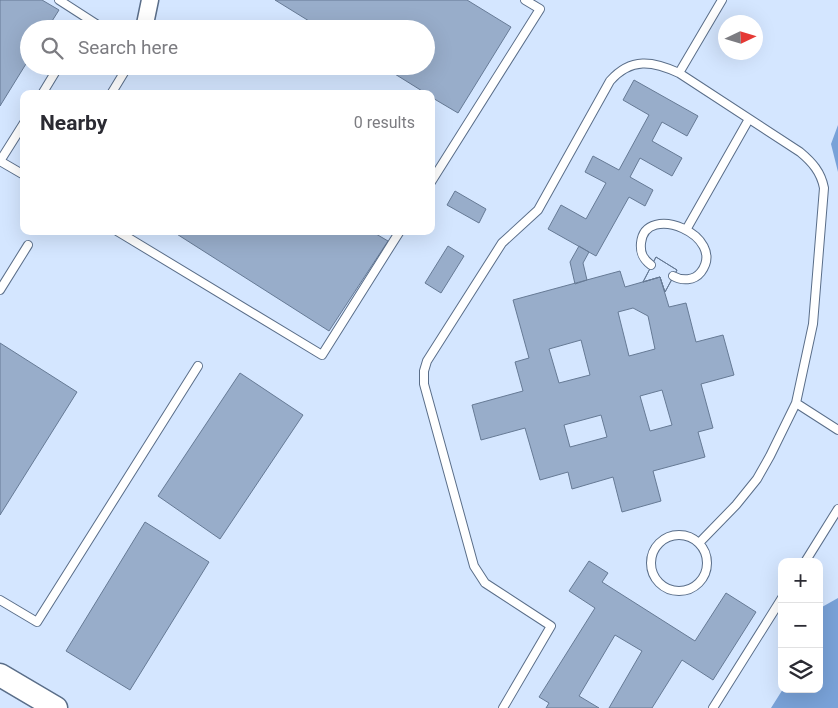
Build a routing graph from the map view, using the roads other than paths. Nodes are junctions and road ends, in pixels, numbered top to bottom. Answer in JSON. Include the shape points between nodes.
{"nodes":[{"id":1,"x":59,"y":0,"type":"edge"},
{"id":2,"x":150,"y":0,"type":"edge"},
{"id":3,"x":525,"y":0,"type":"edge"},
{"id":4,"x":722,"y":0,"type":"edge"},
{"id":5,"x":88,"y":19,"type":"edge"},
{"id":6,"x":146,"y":20,"type":"edge"},
{"id":7,"x":679,"y":73,"type":"junction"},
{"id":8,"x":54,"y":75,"type":"edge"},
{"id":9,"x":123,"y":75,"type":"edge"},
{"id":10,"x":44,"y":90,"type":"edge"},
{"id":11,"x":113,"y":90,"type":"edge"},
{"id":12,"x":749,"y":119,"type":"junction"},
{"id":13,"x":20,"y":129,"type":"edge"},
{"id":14,"x":0,"y":161,"type":"edge"},
{"id":15,"x":20,"y":173,"type":"edge"},
{"id":16,"x":435,"y":176,"type":"edge"},
{"id":17,"x":686,"y":230,"type":"junction"},
{"id":18,"x":124,"y":235,"type":"edge"},
{"id":19,"x":397,"y":235,"type":"edge"},
{"id":20,"x":28,"y":245,"type":"dead end"},
{"id":21,"x":652,"y":265,"type":"dead end"},
{"id":22,"x":673,"y":276,"type":"dead end"},
{"id":23,"x":0,"y":290,"type":"edge"},
{"id":24,"x":198,"y":366,"type":"dead end"},
{"id":25,"x":796,"y":403,"type":"junction"},
{"id":26,"x":838,"y":430,"type":"edge"},
{"id":27,"x":838,"y":509,"type":"edge"},
{"id":28,"x":699,"y":543,"type":"junction"},
{"id":29,"x":807,"y":558,"type":"edge"},
{"id":30,"x":0,"y":600,"type":"edge"},
{"id":31,"x":779,"y":603,"type":"edge"},
{"id":32,"x":0,"y":675,"type":"edge"},
{"id":33,"x":56,"y":708,"type":"edge"},
{"id":34,"x":503,"y":708,"type":"edge"},
{"id":35,"x":713,"y":708,"type":"edge"}],
"edges":[{"from":1,"to":5,"type":"lane"},
{"from":2,"to":6,"type":"street"},
{"from":3,"to":16,"type":"lane","via":[[540,9]]},
{"from":4,"to":7,"type":"lane"},
{"from":7,"to":12,"type":"lane"},
{"from":7,"to":34,"type":"lane","via":[[644,63],[625,68],[610,81],[538,210],[502,243],[427,361],[424,371],[424,384],[474,566],[485,583],[551,626]]},
{"from":8,"to":10,"type":"lane"},
{"from":9,"to":11,"type":"lane"},
{"from":12,"to":17,"type":"lane"},
{"from":12,"to":25,"type":"lane","via":[[800,152],[823,180],[813,324]]},
{"from":13,"to":14,"type":"lane"},
{"from":14,"to":15,"type":"lane"},
{"from":17,"to":21,"type":"lane","via":[[670,224],[650,227],[642,238],[640,250],[644,260]]},
{"from":17,"to":22,"type":"lane","via":[[704,247],[704,266],[694,278]]},
{"from":18,"to":19,"type":"lane","via":[[322,355]]},
{"from":20,"to":23,"type":"lane"},
{"from":24,"to":30,"type":"lane","via":[[37,622]]},
{"from":25,"to":26,"type":"lane"},
{"from":25,"to":28,"type":"lane","via":[[757,479]]},
{"from":27,"to":29,"type":"lane"},
{"from":28,"to":28,"type":"lane","via":[[681,535],[662,541],[654,551],[651,563],[658,582],[681,592],[698,584],[707,567],[706,554]]},
{"from":31,"to":35,"type":"lane"},
{"from":32,"to":33,"type":"main road"}]}
